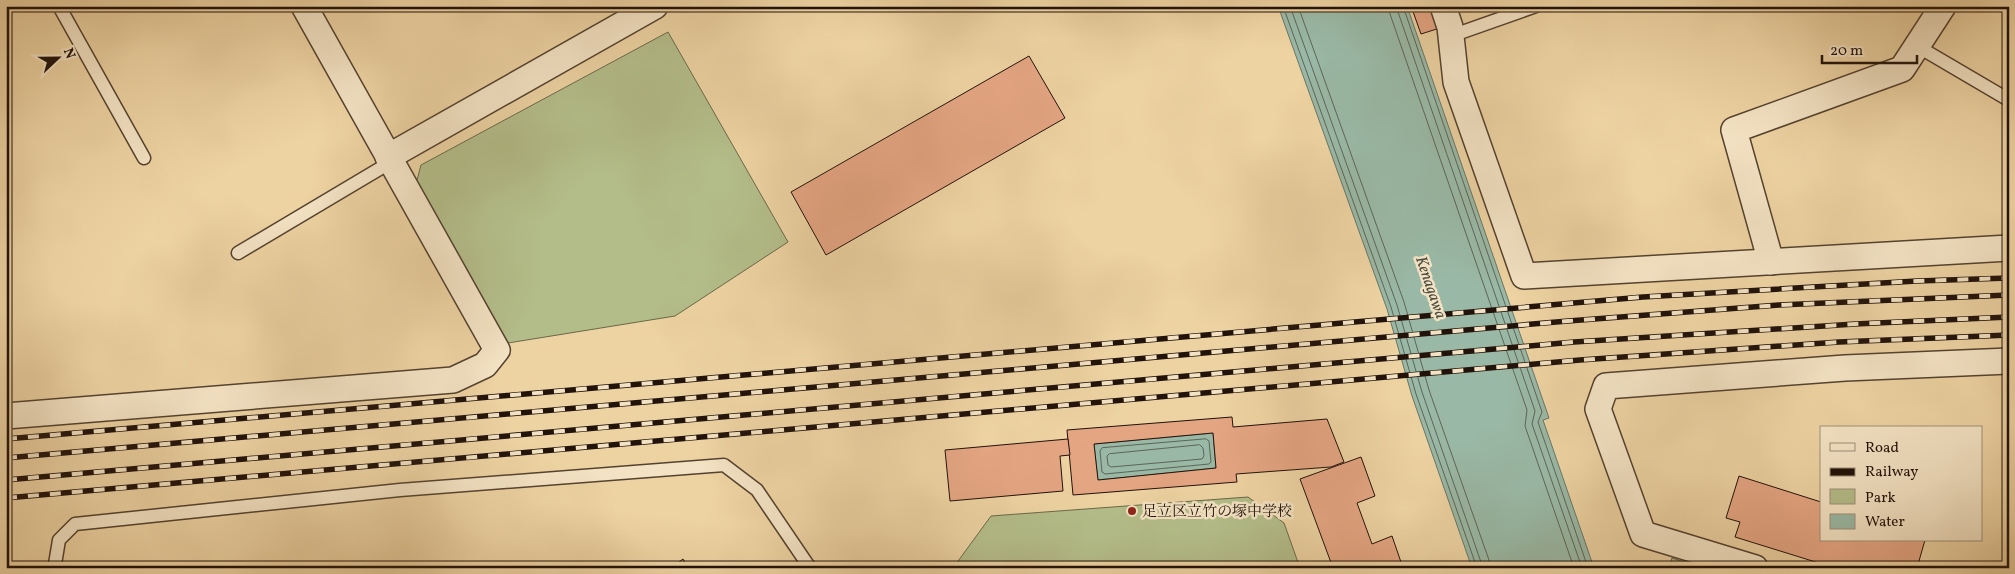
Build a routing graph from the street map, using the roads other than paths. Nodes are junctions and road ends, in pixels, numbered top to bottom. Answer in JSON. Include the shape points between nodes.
{"nodes":[{"id":1,"x":59,"y":6,"type":"edge"},
{"id":2,"x":304,"y":6,"type":"edge"},
{"id":3,"x":655,"y":6,"type":"edge"},
{"id":4,"x":1443,"y":6,"type":"edge"},
{"id":5,"x":1536,"y":6,"type":"edge"},
{"id":6,"x":1943,"y":6,"type":"edge"},
{"id":7,"x":1451,"y":36,"type":"junction"},
{"id":8,"x":1917,"y":46,"type":"junction"},
{"id":9,"x":2009,"y":100,"type":"edge"},
{"id":10,"x":144,"y":158,"type":"dead end"},
{"id":11,"x":389,"y":160,"type":"junction"},
{"id":12,"x":2006,"y":244,"type":"edge"},
{"id":13,"x":238,"y":253,"type":"dead end"},
{"id":14,"x":1771,"y":262,"type":"junction"},
{"id":15,"x":2009,"y":361,"type":"edge"},
{"id":16,"x":6,"y":416,"type":"edge"},
{"id":17,"x":57,"y":568,"type":"edge"},
{"id":18,"x":810,"y":568,"type":"edge"},
{"id":19,"x":1755,"y":568,"type":"edge"}],
"edges":[{"from":1,"to":10,"type":"lane"},
{"from":2,"to":11,"type":"street"},
{"from":3,"to":11,"type":"street"},
{"from":4,"to":7,"type":"street"},
{"from":5,"to":7,"type":"lane"},
{"from":6,"to":8,"type":"street"},
{"from":7,"to":14,"type":"street","via":[[1456,82],[1524,276]]},
{"from":8,"to":9,"type":"lane"},
{"from":8,"to":14,"type":"street","via":[[1902,69],[1734,130]]},
{"from":11,"to":13,"type":"lane"},
{"from":11,"to":16,"type":"street","via":[[497,350],[485,365],[453,380]]},
{"from":12,"to":14,"type":"street"},
{"from":15,"to":19,"type":"street","via":[[1845,368],[1606,386],[1598,408],[1644,534]]},
{"from":17,"to":18,"type":"lane","via":[[54,564],[58,540],[75,524],[400,490],[724,465],[757,490]]}]}
